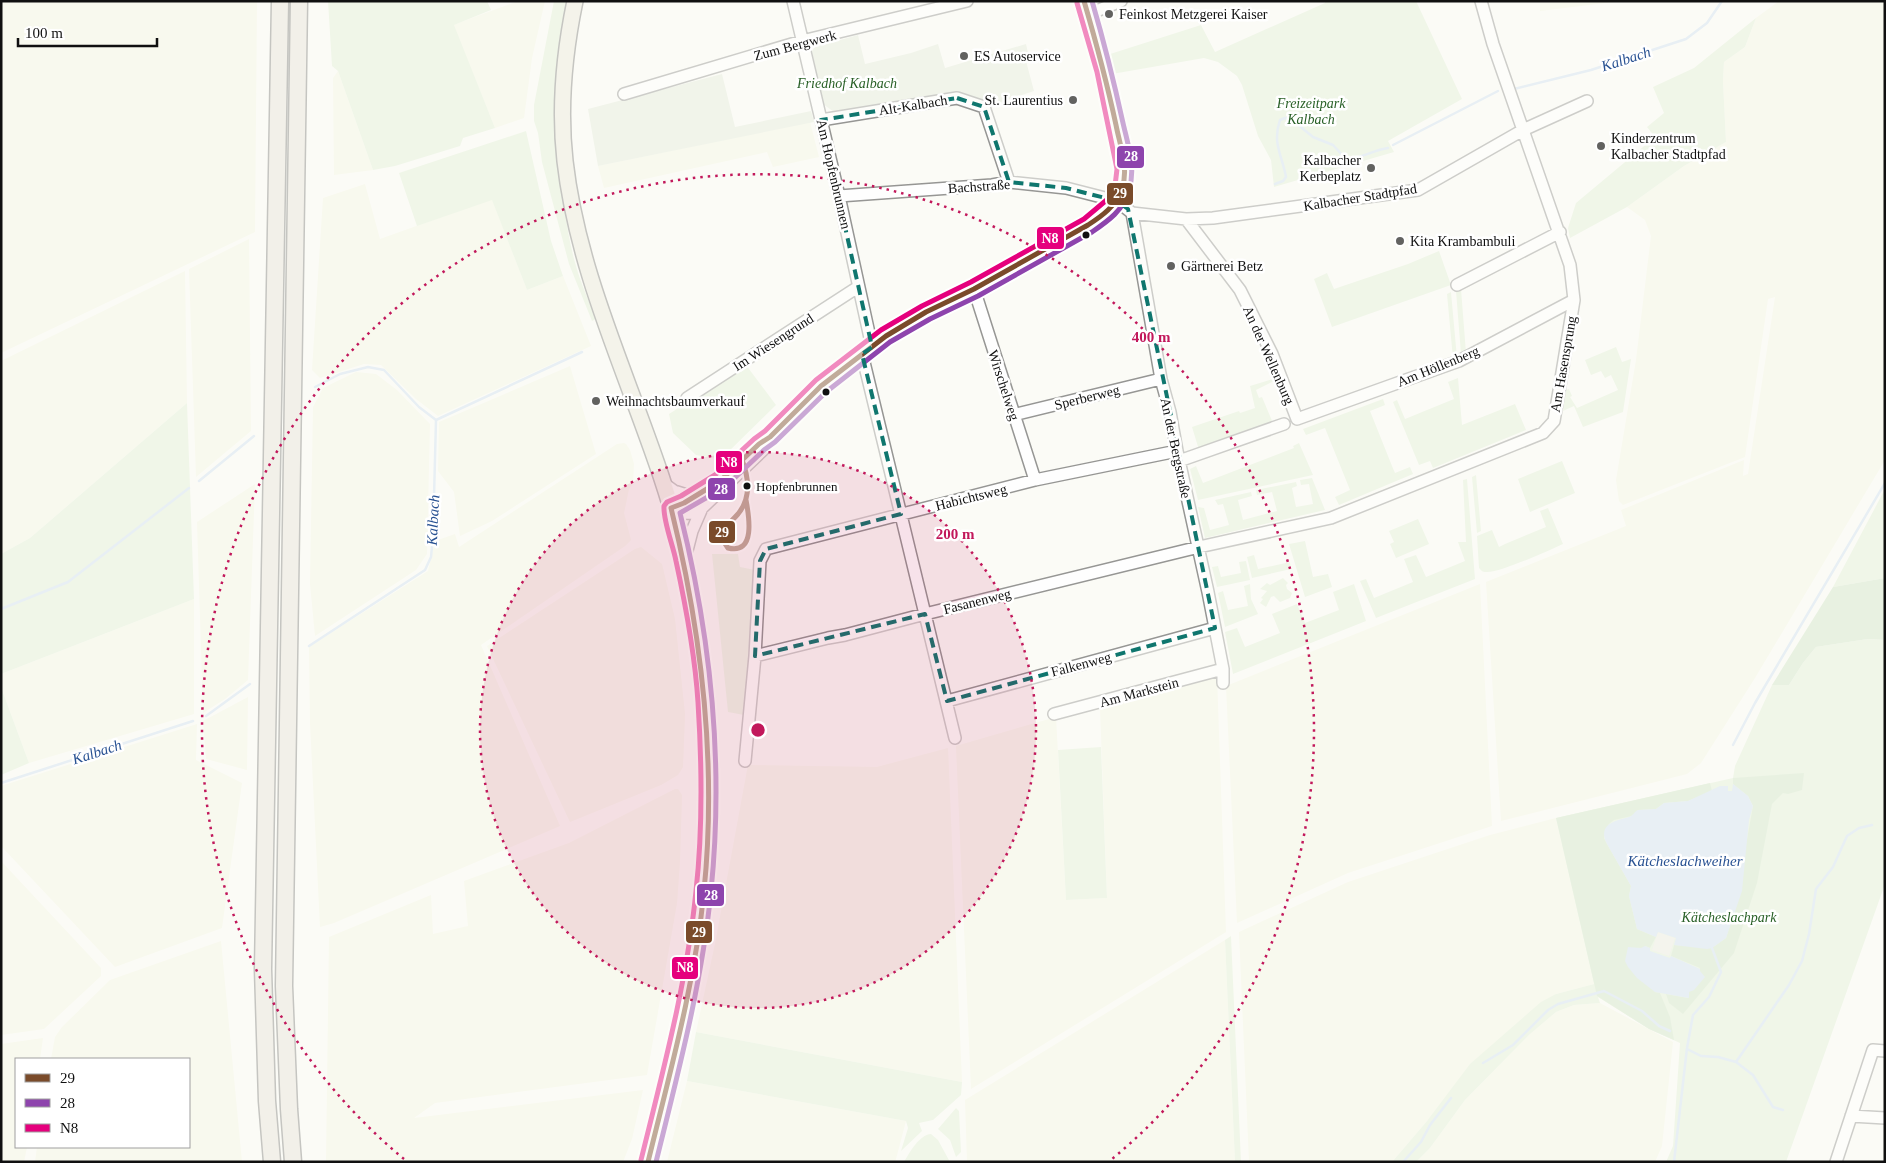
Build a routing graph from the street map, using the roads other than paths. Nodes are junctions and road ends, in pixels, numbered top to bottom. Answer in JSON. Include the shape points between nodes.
{"nodes":[{"id":1,"x":280,"y":1,"type":"edge"},
{"id":2,"x":300,"y":1,"type":"edge"},
{"id":3,"x":575,"y":1,"type":"edge"},
{"id":4,"x":793,"y":1,"type":"edge"},
{"id":5,"x":967,"y":1,"type":"edge"},
{"id":6,"x":1084,"y":1,"type":"edge"},
{"id":7,"x":1120,"y":1,"type":"edge"},
{"id":8,"x":1481,"y":1,"type":"edge"},
{"id":9,"x":1088,"y":14,"type":"junction"},
{"id":10,"x":802,"y":41,"type":"junction"},
{"id":11,"x":624,"y":94,"type":"dead end"},
{"id":12,"x":1587,"y":101,"type":"dead end"},
{"id":13,"x":822,"y":120,"type":"junction"},
{"id":14,"x":1523,"y":130,"type":"junction"},
{"id":15,"x":1009,"y":182,"type":"junction"},
{"id":16,"x":839,"y":196,"type":"junction"},
{"id":17,"x":1117,"y":201,"type":"junction"},
{"id":18,"x":1132,"y":213,"type":"junction"},
{"id":19,"x":1186,"y":219,"type":"junction"},
{"id":20,"x":1560,"y":232,"type":"junction"},
{"id":21,"x":1457,"y":285,"type":"dead end"},
{"id":22,"x":858,"y":287,"type":"junction"},
{"id":23,"x":974,"y":289,"type":"junction"},
{"id":24,"x":1574,"y":300,"type":"junction"},
{"id":25,"x":872,"y":347,"type":"junction"},
{"id":26,"x":862,"y":354,"type":"junction"},
{"id":27,"x":1161,"y":379,"type":"junction"},
{"id":28,"x":687,"y":398,"type":"dead end"},
{"id":29,"x":1013,"y":415,"type":"junction"},
{"id":30,"x":1297,"y":419,"type":"joint"},
{"id":31,"x":1284,"y":424,"type":"dead end"},
{"id":32,"x":770,"y":437,"type":"junction"},
{"id":33,"x":1178,"y":456,"type":"junction"},
{"id":34,"x":1035,"y":480,"type":"junction"},
{"id":35,"x":664,"y":483,"type":"junction"},
{"id":36,"x":693,"y":497,"type":"junction"},
{"id":37,"x":671,"y":508,"type":"junction"},
{"id":38,"x":702,"y":508,"type":"junction"},
{"id":39,"x":901,"y":514,"type":"junction"},
{"id":40,"x":1199,"y":547,"type":"junction"},
{"id":41,"x":685,"y":560,"type":"junction"},
{"id":42,"x":925,"y":614,"type":"junction"},
{"id":43,"x":1215,"y":628,"type":"junction"},
{"id":44,"x":755,"y":656,"type":"junction"},
{"id":45,"x":1224,"y":669,"type":"junction"},
{"id":46,"x":1224,"y":683,"type":"dead end"},
{"id":47,"x":946,"y":701,"type":"junction"},
{"id":48,"x":1054,"y":714,"type":"dead end"},
{"id":49,"x":956,"y":738,"type":"dead end"},
{"id":50,"x":745,"y":761,"type":"dead end"},
{"id":51,"x":1885,"y":1052,"type":"edge"},
{"id":52,"x":1851,"y":1116,"type":"junction"},
{"id":53,"x":1885,"y":1118,"type":"edge"},
{"id":54,"x":272,"y":1162,"type":"edge"},
{"id":55,"x":293,"y":1162,"type":"edge"},
{"id":56,"x":648,"y":1162,"type":"edge"},
{"id":57,"x":1836,"y":1162,"type":"edge"}],
"edges":[{"from":1,"to":54,"type":"highway","via":[[263,969]]},
{"from":2,"to":55,"type":"highway","via":[[284,986]]},
{"from":3,"to":35,"type":"main road","via":[[564,72],[562,116],[571,198],[601,306]]},
{"from":4,"to":10,"type":"street","name":"Am Hopfenbrunnen"},
{"from":5,"to":10,"type":"street","name":"Zum Bergwerk"},
{"from":6,"to":9,"type":"street"},
{"from":7,"to":9,"type":"street"},
{"from":8,"to":14,"type":"street","name":"Am Hasensprung"},
{"from":9,"to":17,"type":"street","via":[[1125,168],[1125,185]]},
{"from":10,"to":11,"type":"street","name":"Zum Bergwerk"},
{"from":10,"to":13,"type":"street","name":"Am Hopfenbrunnen"},
{"from":12,"to":14,"type":"street","name":"Kalbacher Stadtpfad"},
{"from":13,"to":15,"type":"street","name":"Alt-Kalbach","via":[[957,98],[984,107]]},
{"from":13,"to":16,"type":"street","name":"Am Hopfenbrunnen"},
{"from":14,"to":19,"type":"street","name":"Kalbacher Stadtpfad","via":[[1418,190]]},
{"from":14,"to":20,"type":"street","name":"Am Hasensprung"},
{"from":15,"to":16,"type":"street","name":"Bachstraße"},
{"from":15,"to":17,"type":"street","name":"Bachstraße","via":[[1066,188]]},
{"from":16,"to":22,"type":"street","name":"Am Hopfenbrunnen"},
{"from":17,"to":18,"type":"street"},
{"from":17,"to":23,"type":"street","via":[[1088,226]]},
{"from":18,"to":19,"type":"street","name":"Kalbacher Stadtpfad"},
{"from":18,"to":27,"type":"street","name":"An der Bergstraße"},
{"from":19,"to":30,"type":"street","name":"An der Wellenburg","via":[[1240,290],[1272,354]]},
{"from":20,"to":21,"type":"street"},
{"from":20,"to":24,"type":"street","name":"Am Hasensprung","via":[[1570,265]]},
{"from":22,"to":25,"type":"street","name":"Am Hopfenbrunnen"},
{"from":22,"to":28,"type":"street","name":"Im Wiesengrund"},
{"from":23,"to":25,"type":"street","via":[[926,312]]},
{"from":23,"to":29,"type":"street","name":"Wirschelweg"},
{"from":24,"to":30,"type":"street","name":"Am Höllenberg","via":[[1459,361]]},
{"from":24,"to":40,"type":"street","name":"Am Hasensprung","via":[[1554,421],[1543,433],[1331,518]]},
{"from":25,"to":26,"type":"street"},
{"from":26,"to":32,"type":"street","via":[[821,386]]},
{"from":26,"to":39,"type":"street"},
{"from":27,"to":29,"type":"street","name":"Sperberweg"},
{"from":27,"to":33,"type":"street","name":"An der Bergstraße"},
{"from":29,"to":34,"type":"street","name":"Wirschelweg"},
{"from":31,"to":33,"type":"street"},
{"from":32,"to":36,"type":"street","via":[[720,481]]},
{"from":32,"to":38,"type":"street","via":[[763,450]]},
{"from":33,"to":34,"type":"street","name":"Habichtsweg"},
{"from":33,"to":40,"type":"street","name":"An der Bergstraße"},
{"from":34,"to":39,"type":"street","name":"Habichtsweg"},
{"from":35,"to":36,"type":"street","via":[[674,491]]},
{"from":35,"to":37,"type":"main road"},
{"from":36,"to":37,"type":"street"},
{"from":37,"to":38,"type":"street","via":[[686,514]]},
{"from":37,"to":41,"type":"main road"},
{"from":38,"to":41,"type":"street"},
{"from":39,"to":42,"type":"street"},
{"from":39,"to":44,"type":"street","name":"Habichtsweg","via":[[766,549],[760,561]]},
{"from":40,"to":42,"type":"street","name":"Fasanenweg"},
{"from":40,"to":43,"type":"street","name":"An der Bergstraße"},
{"from":41,"to":56,"type":"main road","via":[[698,628],[708,714],[710,804],[704,891],[691,978]]},
{"from":42,"to":44,"type":"street","name":"Fasanenweg"},
{"from":42,"to":47,"type":"street"},
{"from":43,"to":45,"type":"street","name":"An der Bergstraße"},
{"from":43,"to":47,"type":"street","name":"Falkenweg"},
{"from":44,"to":50,"type":"street"},
{"from":45,"to":46,"type":"street","name":"An der Bergstraße"},
{"from":45,"to":48,"type":"street","name":"Am Markstein"},
{"from":47,"to":49,"type":"street"},
{"from":51,"to":52,"type":"street","via":[[1873,1050]]},
{"from":52,"to":53,"type":"street"},
{"from":52,"to":57,"type":"street"}]}
